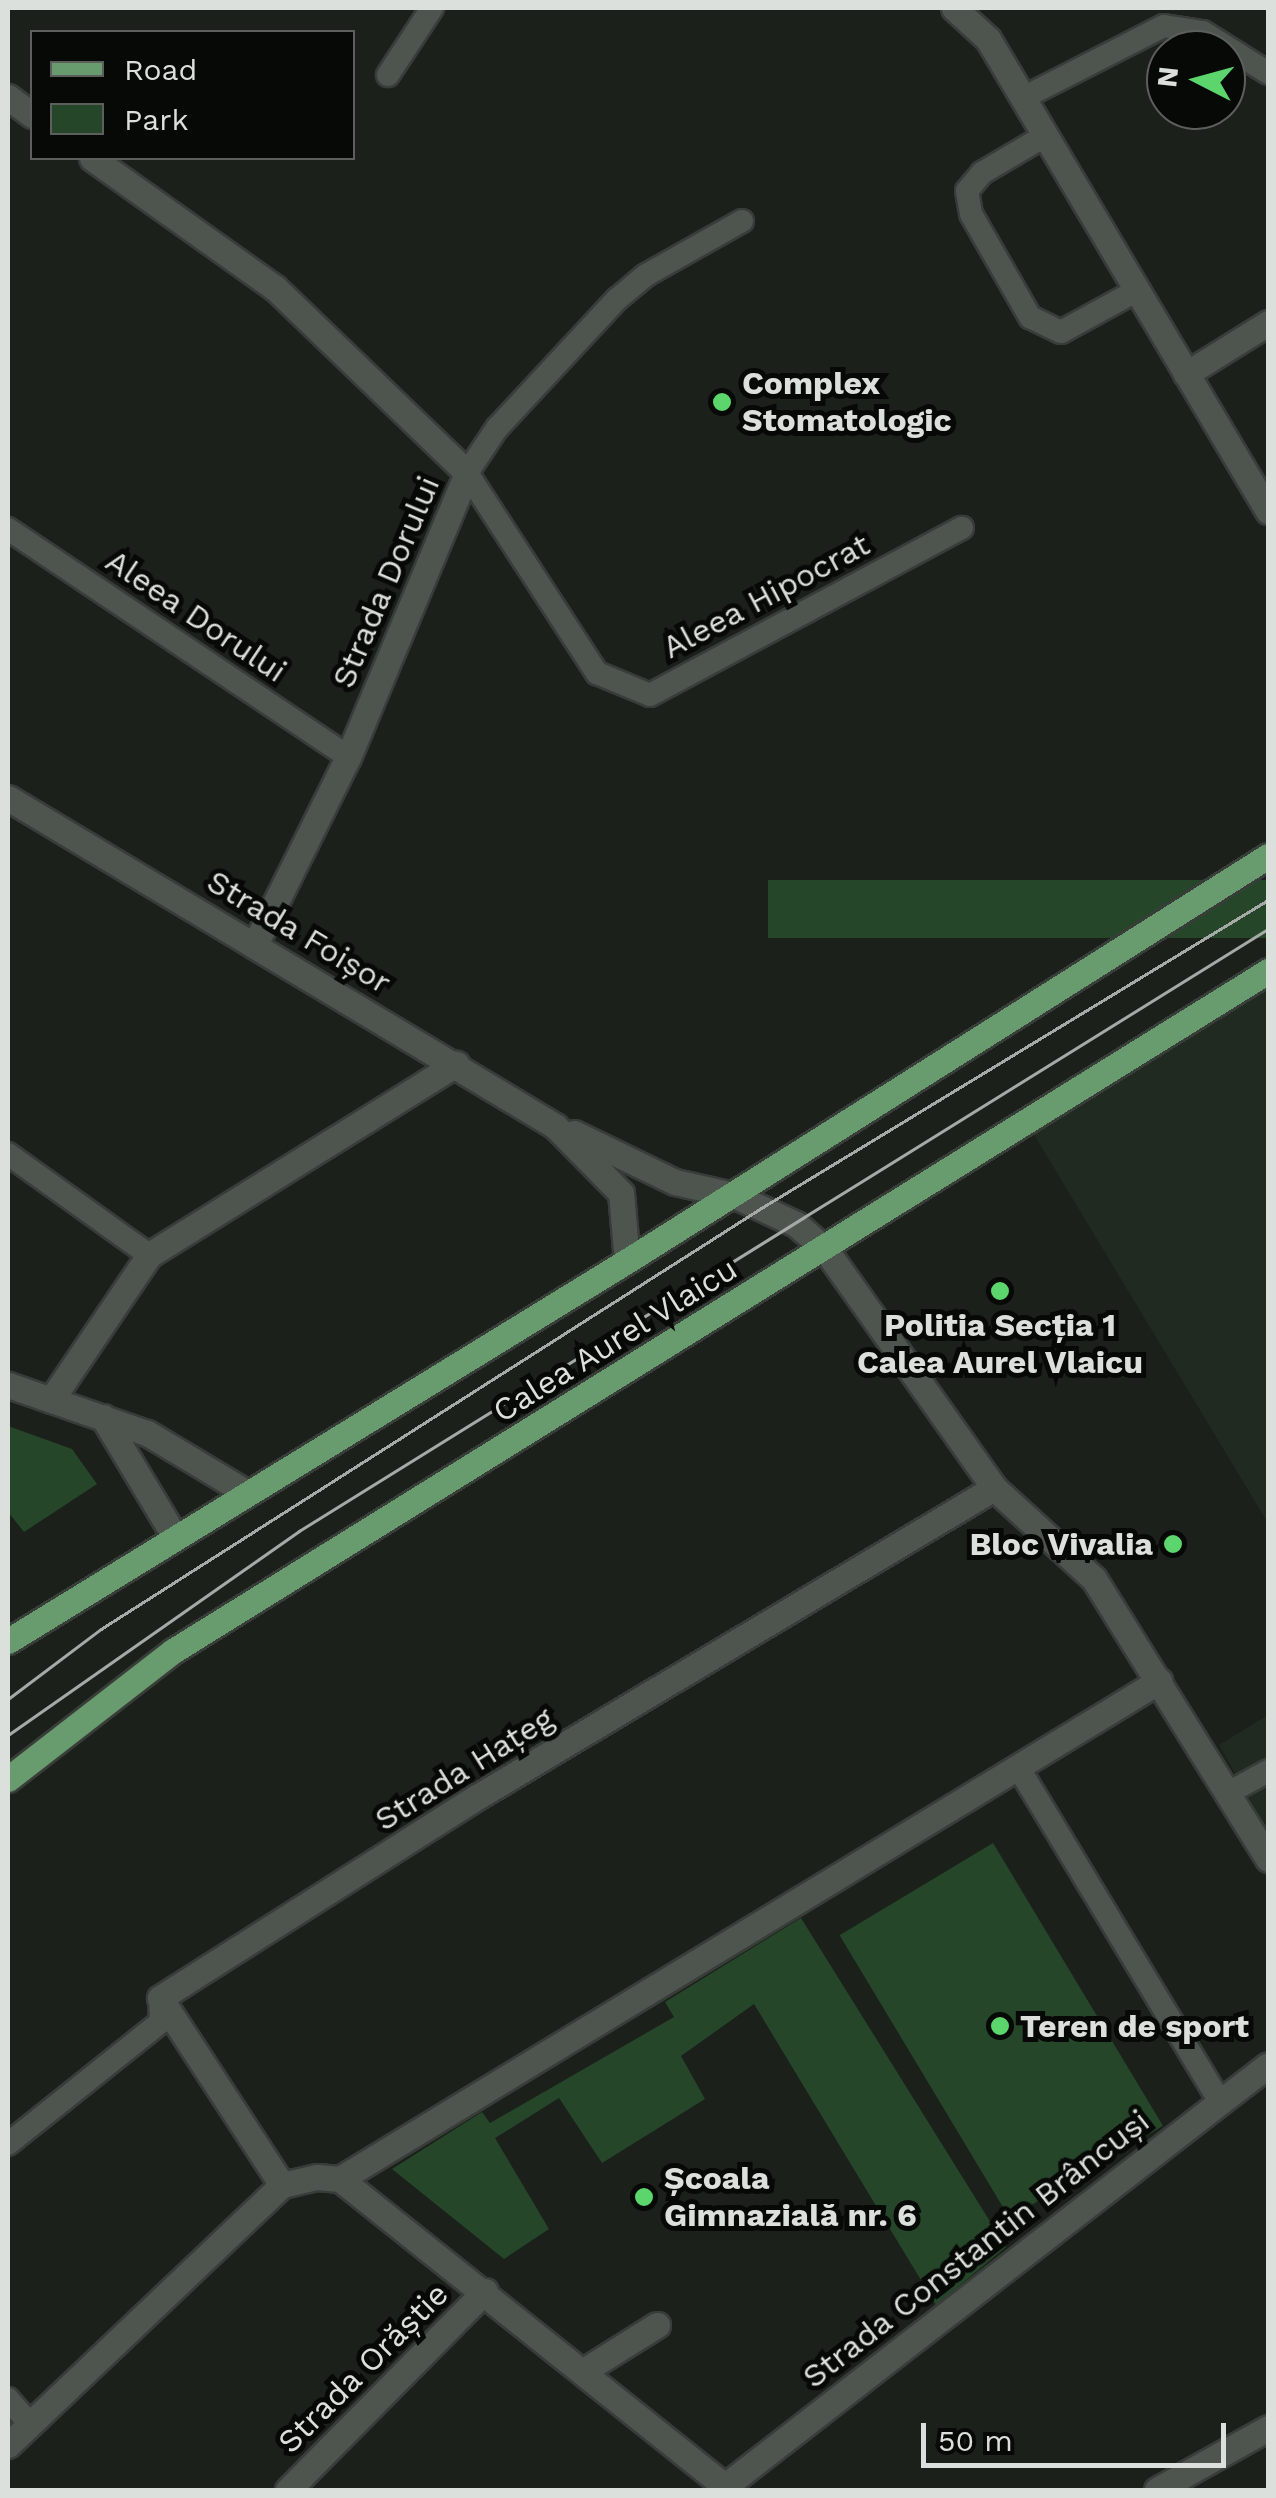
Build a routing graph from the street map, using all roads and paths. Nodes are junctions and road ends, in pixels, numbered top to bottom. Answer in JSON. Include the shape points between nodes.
{"nodes":[{"id":1,"x":432,"y":8,"type":"edge"},
{"id":2,"x":954,"y":8,"type":"edge"},
{"id":3,"x":1268,"y":73,"type":"edge"},
{"id":4,"x":388,"y":74,"type":"dead end"},
{"id":5,"x":8,"y":97,"type":"edge"},
{"id":6,"x":1024,"y":98,"type":"junction"},
{"id":7,"x":30,"y":114,"type":"edge"},
{"id":8,"x":1042,"y":137,"type":"junction"},
{"id":9,"x":95,"y":160,"type":"edge"},
{"id":10,"x":742,"y":221,"type":"dead end"},
{"id":11,"x":1134,"y":292,"type":"junction"},
{"id":12,"x":1268,"y":323,"type":"edge"},
{"id":13,"x":1186,"y":374,"type":"junction"},
{"id":14,"x":467,"y":473,"type":"junction"},
{"id":15,"x":1268,"y":512,"type":"edge"},
{"id":16,"x":962,"y":528,"type":"dead end"},
{"id":17,"x":8,"y":529,"type":"edge"},
{"id":18,"x":348,"y":757,"type":"junction"},
{"id":19,"x":8,"y":798,"type":"edge"},
{"id":20,"x":1268,"y":856,"type":"edge"},
{"id":21,"x":256,"y":942,"type":"junction"},
{"id":22,"x":1268,"y":972,"type":"edge"},
{"id":23,"x":456,"y":1064,"type":"junction"},
{"id":24,"x":555,"y":1126,"type":"junction"},
{"id":25,"x":8,"y":1154,"type":"edge"},
{"id":26,"x":734,"y":1194,"type":"junction"},
{"id":27,"x":825,"y":1249,"type":"junction"},
{"id":28,"x":150,"y":1255,"type":"junction"},
{"id":29,"x":627,"y":1261,"type":"junction"},
{"id":30,"x":8,"y":1385,"type":"edge"},
{"id":31,"x":51,"y":1400,"type":"junction"},
{"id":32,"x":103,"y":1416,"type":"junction"},
{"id":33,"x":994,"y":1488,"type":"junction"},
{"id":34,"x":244,"y":1491,"type":"junction"},
{"id":35,"x":174,"y":1536,"type":"junction"},
{"id":36,"x":8,"y":1641,"type":"edge"},
{"id":37,"x":1159,"y":1681,"type":"junction"},
{"id":38,"x":1018,"y":1767,"type":"junction"},
{"id":39,"x":1268,"y":1771,"type":"edge"},
{"id":40,"x":8,"y":1779,"type":"edge"},
{"id":41,"x":1228,"y":1793,"type":"junction"},
{"id":42,"x":1268,"y":1859,"type":"edge"},
{"id":43,"x":160,"y":1998,"type":"junction"},
{"id":44,"x":1268,"y":2064,"type":"edge"},
{"id":45,"x":1220,"y":2102,"type":"junction"},
{"id":46,"x":8,"y":2144,"type":"edge"},
{"id":47,"x":340,"y":2179,"type":"junction"},
{"id":48,"x":282,"y":2186,"type":"junction"},
{"id":49,"x":485,"y":2291,"type":"junction"},
{"id":50,"x":657,"y":2325,"type":"dead end"},
{"id":51,"x":585,"y":2370,"type":"junction"},
{"id":52,"x":8,"y":2400,"type":"edge"},
{"id":53,"x":30,"y":2424,"type":"junction"},
{"id":54,"x":1268,"y":2428,"type":"edge"},
{"id":55,"x":8,"y":2445,"type":"edge"},
{"id":56,"x":725,"y":2489,"type":"edge"},
{"id":57,"x":288,"y":2490,"type":"edge"},
{"id":58,"x":1158,"y":2490,"type":"edge"}],
"edges":[{"from":1,"to":4,"type":"lane"},
{"from":2,"to":6,"type":"street","via":[[988,40]]},
{"from":3,"to":6,"type":"lane","via":[[1202,32],[1164,26]]},
{"from":5,"to":7,"type":"street"},
{"from":6,"to":8,"type":"street"},
{"from":8,"to":11,"type":"street"},
{"from":8,"to":11,"type":"lane","via":[[982,173],[968,191],[971,214],[1030,317],[1061,332]]},
{"from":9,"to":14,"type":"street","name":"Strada Dorului","via":[[275,288]]},
{"from":10,"to":14,"type":"lane","via":[[646,274],[617,300],[497,428]]},
{"from":11,"to":13,"type":"street"},
{"from":12,"to":13,"type":"street"},
{"from":13,"to":15,"type":"street"},
{"from":14,"to":16,"type":"lane","name":"Aleea Hipocrat","via":[[597,673],[650,695]]},
{"from":14,"to":18,"type":"street","name":"Strada Dorului"},
{"from":17,"to":18,"type":"lane","name":"Aleea Dorului"},
{"from":18,"to":21,"type":"street","name":"Strada Dorului"},
{"from":19,"to":21,"type":"street","name":"Strada Foișor"},
{"from":20,"to":26,"type":"main road","name":"Calea Aurel Vlaicu"},
{"from":21,"to":23,"type":"street","name":"Strada Foișor"},
{"from":22,"to":27,"type":"main road","name":"Calea Aurel Vlaicu"},
{"from":23,"to":24,"type":"street","name":"Strada Foișor"},
{"from":23,"to":28,"type":"street"},
{"from":24,"to":26,"type":"street","name":"Strada Foișor","via":[[676,1182]]},
{"from":24,"to":29,"type":"street","name":"Strada Foișor","via":[[616,1182],[624,1202]]},
{"from":25,"to":28,"type":"lane"},
{"from":26,"to":27,"type":"street","via":[[796,1224]]},
{"from":26,"to":29,"type":"main road","name":"Calea Aurel Vlaicu"},
{"from":27,"to":33,"type":"street"},
{"from":27,"to":40,"type":"main road","name":"Calea Aurel Vlaicu","via":[[173,1651]]},
{"from":28,"to":31,"type":"street"},
{"from":29,"to":34,"type":"main road","name":"Calea Aurel Vlaicu"},
{"from":30,"to":31,"type":"street"},
{"from":31,"to":32,"type":"street"},
{"from":32,"to":34,"type":"street","via":[[188,1454]]},
{"from":32,"to":35,"type":"street"},
{"from":33,"to":37,"type":"street","via":[[1078,1558]]},
{"from":33,"to":43,"type":"street","name":"Strada Hațeg"},
{"from":34,"to":35,"type":"main road","name":"Calea Aurel Vlaicu"},
{"from":35,"to":36,"type":"main road","name":"Calea Aurel Vlaicu"},
{"from":37,"to":38,"type":"street"},
{"from":37,"to":41,"type":"street"},
{"from":38,"to":45,"type":"lane"},
{"from":38,"to":47,"type":"street"},
{"from":39,"to":41,"type":"lane"},
{"from":41,"to":42,"type":"street"},
{"from":43,"to":46,"type":"lane","via":[[161,2022]]},
{"from":43,"to":48,"type":"street"},
{"from":44,"to":45,"type":"street","name":"Strada Constantin Brâncuși"},
{"from":45,"to":56,"type":"street","name":"Strada Constantin Brâncuși"},
{"from":47,"to":48,"type":"street"},
{"from":47,"to":49,"type":"street"},
{"from":48,"to":53,"type":"street"},
{"from":49,"to":51,"type":"street"},
{"from":49,"to":57,"type":"street","name":"Strada Orăștie"},
{"from":50,"to":51,"type":"street"},
{"from":51,"to":56,"type":"street"},
{"from":52,"to":53,"type":"lane"},
{"from":53,"to":55,"type":"street"},
{"from":54,"to":58,"type":"street"}]}
